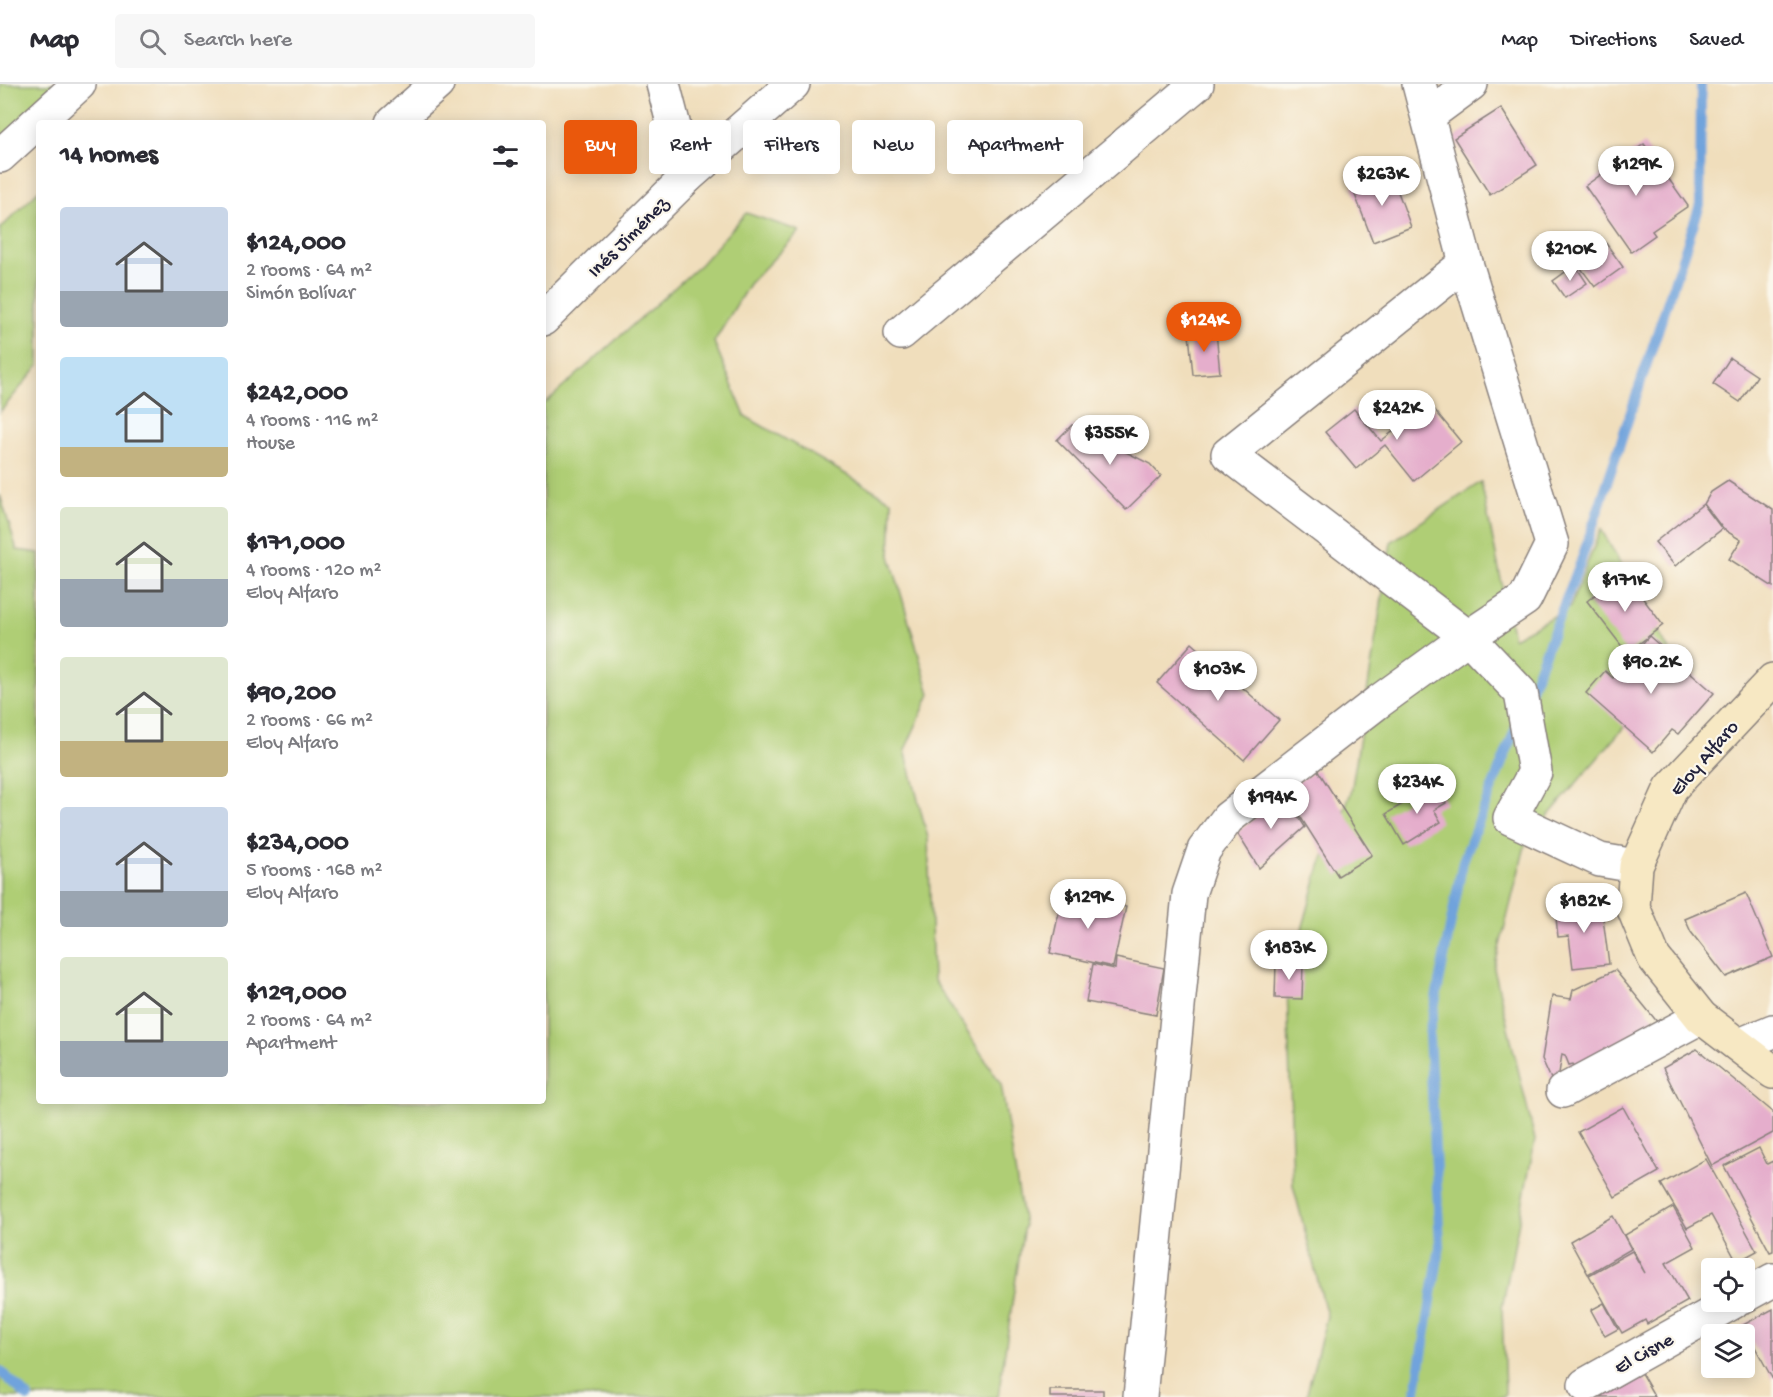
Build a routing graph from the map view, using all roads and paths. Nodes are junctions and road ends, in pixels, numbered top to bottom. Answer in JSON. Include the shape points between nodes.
{"nodes":[{"id":1,"x":79,"y":84,"type":"edge"},
{"id":2,"x":436,"y":84,"type":"edge"},
{"id":3,"x":663,"y":84,"type":"edge"},
{"id":4,"x":794,"y":84,"type":"edge"},
{"id":5,"x":1419,"y":84,"type":"edge"},
{"id":6,"x":1471,"y":84,"type":"edge"},
{"id":7,"x":1186,"y":89,"type":"edge"},
{"id":8,"x":1429,"y":115,"type":"junction"},
{"id":9,"x":40,"y":120,"type":"edge"},
{"id":10,"x":396,"y":120,"type":"edge"},
{"id":11,"x":36,"y":123,"type":"edge"},
{"id":12,"x":0,"y":156,"type":"edge"},
{"id":13,"x":687,"y":177,"type":"junction"},
{"id":14,"x":1466,"y":263,"type":"junction"},
{"id":15,"x":546,"y":316,"type":"edge"},
{"id":16,"x":901,"y":333,"type":"dead end"},
{"id":17,"x":1468,"y":636,"type":"junction"},
{"id":18,"x":1773,"y":680,"type":"edge"},
{"id":19,"x":1636,"y":866,"type":"junction"},
{"id":20,"x":1701,"y":1017,"type":"junction"},
{"id":21,"x":1773,"y":1031,"type":"edge"},
{"id":22,"x":1740,"y":1045,"type":"junction"},
{"id":23,"x":1773,"y":1072,"type":"edge"},
{"id":24,"x":1563,"y":1091,"type":"dead end"},
{"id":25,"x":1773,"y":1280,"type":"edge"},
{"id":26,"x":1755,"y":1290,"type":"edge"},
{"id":27,"x":1715,"y":1312,"type":"edge"},
{"id":28,"x":1585,"y":1385,"type":"dead end"},
{"id":29,"x":1140,"y":1397,"type":"edge"}],
"edges":[{"from":1,"to":9,"type":"street"},
{"from":2,"to":10,"type":"street"},
{"from":3,"to":13,"type":"street"},
{"from":4,"to":13,"type":"street","name":"Inés Jiménez"},
{"from":5,"to":8,"type":"street"},
{"from":6,"to":8,"type":"street"},
{"from":7,"to":16,"type":"street"},
{"from":8,"to":14,"type":"street"},
{"from":11,"to":12,"type":"street"},
{"from":13,"to":15,"type":"street","name":"Inés Jiménez"},
{"from":14,"to":17,"type":"street","via":[[1552,544],[1525,599]]},
{"from":14,"to":17,"type":"street","via":[[1228,454]]},
{"from":17,"to":19,"type":"street","via":[[1521,693],[1535,772],[1510,818],[1599,860]]},
{"from":17,"to":29,"type":"street","via":[[1228,818],[1204,850],[1189,894]]},
{"from":18,"to":19,"type":"street","name":"Eloy Alfaro","via":[[1671,788]]},
{"from":19,"to":20,"type":"street","name":"Eloy Alfaro","via":[[1633,908],[1654,958]]},
{"from":20,"to":22,"type":"street","name":"Eloy Alfaro"},
{"from":20,"to":24,"type":"street"},
{"from":21,"to":22,"type":"street"},
{"from":22,"to":23,"type":"street","name":"Eloy Alfaro"},
{"from":25,"to":26,"type":"street"},
{"from":27,"to":28,"type":"street","name":"El Cisne"}]}
